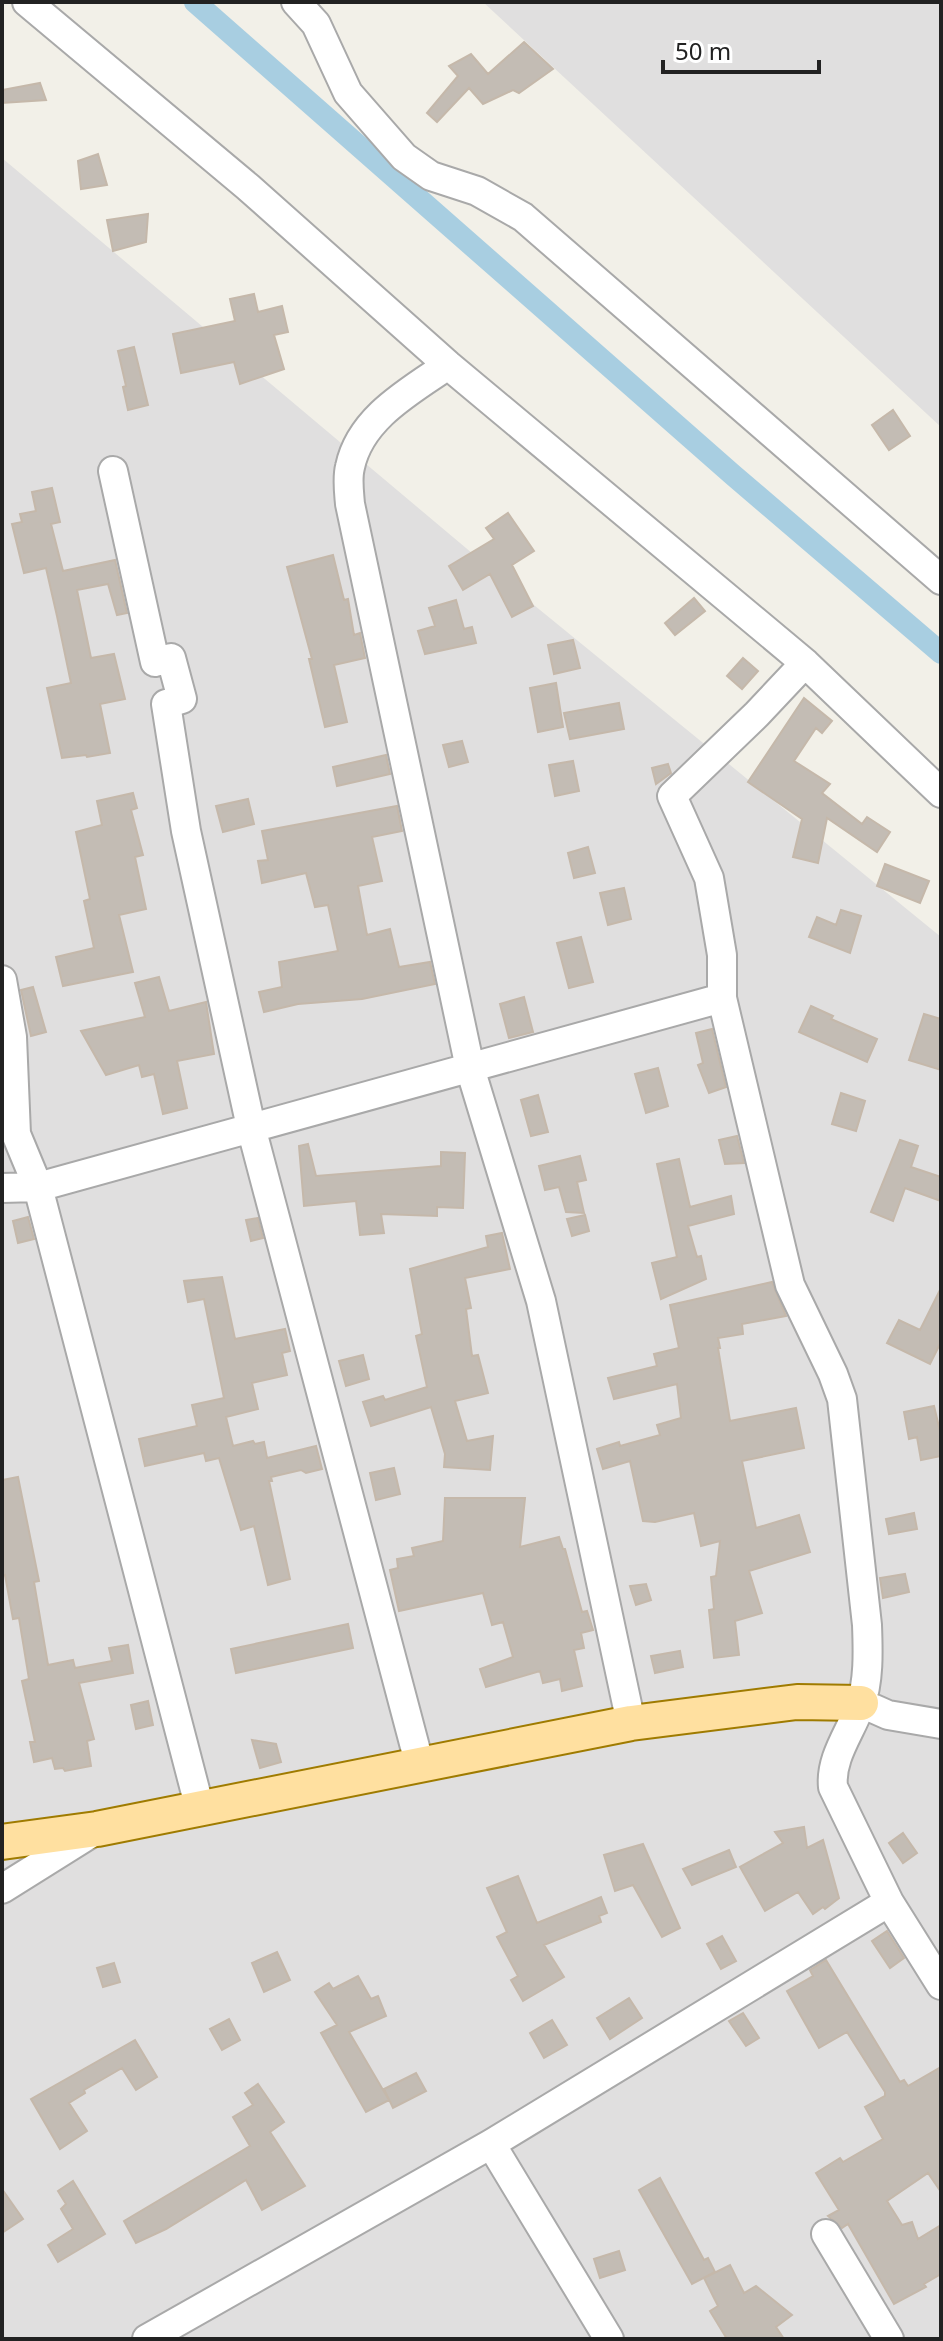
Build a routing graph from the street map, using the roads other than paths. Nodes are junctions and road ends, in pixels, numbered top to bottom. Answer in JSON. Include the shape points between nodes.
{"nodes":[{"id":1,"x":27,"y":2,"type":"edge"},
{"id":2,"x":296,"y":2,"type":"edge"},
{"id":3,"x":448,"y":365,"type":"junction"},
{"id":4,"x":113,"y":471,"type":"dead end"},
{"id":5,"x":941,"y":580,"type":"edge"},
{"id":6,"x":805,"y":663,"type":"junction"},
{"id":7,"x":941,"y":793,"type":"edge"},
{"id":8,"x":2,"y":980,"type":"edge"},
{"id":9,"x":722,"y":998,"type":"junction"},
{"id":10,"x":470,"y":1068,"type":"junction"},
{"id":11,"x":251,"y":1127,"type":"junction"},
{"id":12,"x":38,"y":1187,"type":"junction"},
{"id":13,"x":2,"y":1188,"type":"edge"},
{"id":14,"x":861,"y":1703,"type":"junction"},
{"id":15,"x":631,"y":1723,"type":"junction"},
{"id":16,"x":941,"y":1724,"type":"edge"},
{"id":17,"x":420,"y":1766,"type":"junction"},
{"id":18,"x":200,"y":1809,"type":"junction"},
{"id":19,"x":97,"y":1829,"type":"junction"},
{"id":20,"x":2,"y":1842,"type":"edge"},
{"id":21,"x":2,"y":1889,"type":"edge"},
{"id":22,"x":889,"y":1902,"type":"junction"},
{"id":23,"x":941,"y":1985,"type":"edge"},
{"id":24,"x":491,"y":2144,"type":"junction"},
{"id":25,"x":826,"y":2234,"type":"dead end"},
{"id":26,"x":147,"y":2339,"type":"edge"},
{"id":27,"x":609,"y":2339,"type":"edge"},
{"id":28,"x":889,"y":2339,"type":"edge"}],
"edges":[{"from":1,"to":3,"type":"street","via":[[248,187]]},
{"from":2,"to":5,"type":"street","via":[[316,24],[348,93],[404,157],[431,176],[477,191],[523,217]]},
{"from":3,"to":6,"type":"street"},
{"from":3,"to":10,"type":"street","via":[[388,407],[356,444],[349,470],[350,504]]},
{"from":4,"to":11,"type":"street","via":[[155,662],[171,658],[182,699],[166,704],[186,831]]},
{"from":6,"to":7,"type":"street"},
{"from":6,"to":9,"type":"street","via":[[672,796],[709,878],[722,955]]},
{"from":8,"to":12,"type":"street","via":[[12,1037],[16,1134]]},
{"from":9,"to":10,"type":"street"},
{"from":9,"to":14,"type":"street","via":[[790,1285],[842,1399],[867,1625]]},
{"from":10,"to":11,"type":"street"},
{"from":10,"to":15,"type":"street","via":[[541,1301]]},
{"from":11,"to":12,"type":"street"},
{"from":11,"to":17,"type":"street"},
{"from":12,"to":13,"type":"street"},
{"from":12,"to":18,"type":"street"},
{"from":14,"to":15,"type":"main road","via":[[797,1702]]},
{"from":14,"to":16,"type":"street","via":[[888,1715]]},
{"from":14,"to":22,"type":"street","via":[[831,1771],[833,1787]]},
{"from":15,"to":17,"type":"main road"},
{"from":17,"to":18,"type":"main road"},
{"from":18,"to":19,"type":"main road"},
{"from":19,"to":20,"type":"main road"},
{"from":19,"to":21,"type":"street"},
{"from":22,"to":23,"type":"street"},
{"from":22,"to":24,"type":"street"},
{"from":24,"to":26,"type":"street"},
{"from":24,"to":27,"type":"street"},
{"from":25,"to":28,"type":"street"}]}
